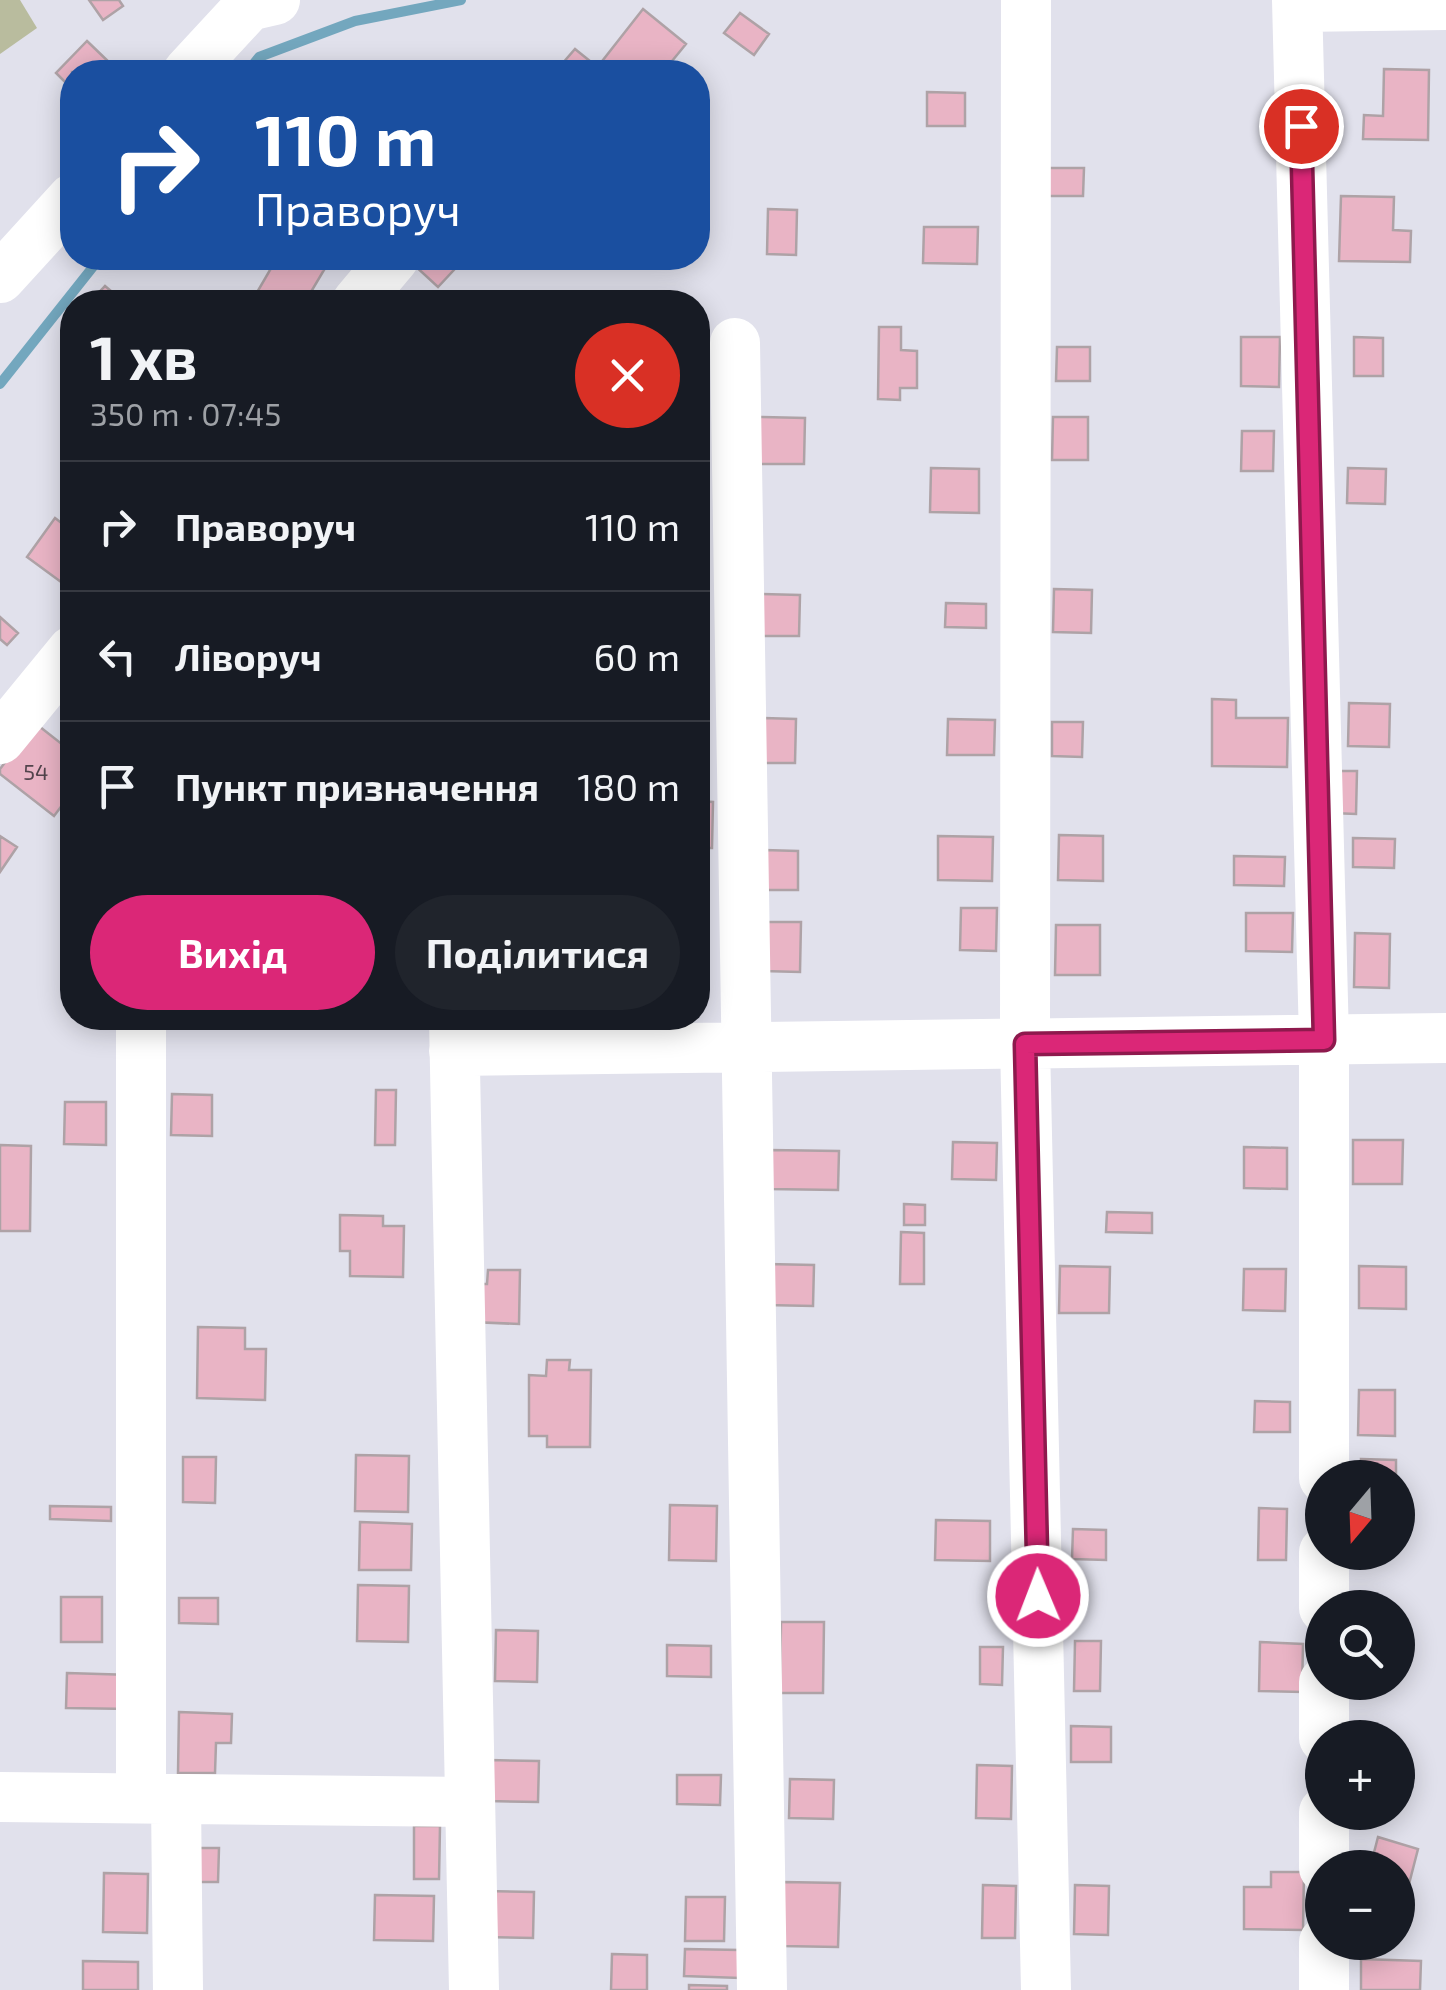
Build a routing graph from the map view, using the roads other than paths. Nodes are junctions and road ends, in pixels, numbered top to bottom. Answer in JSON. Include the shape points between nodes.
{"nodes":[{"id":1,"x":275,"y":0,"type":"edge"},
{"id":2,"x":1026,"y":0,"type":"edge"},
{"id":3,"x":1298,"y":4,"type":"edge"},
{"id":4,"x":1446,"y":5,"type":"edge"},
{"id":5,"x":199,"y":60,"type":"edge"},
{"id":6,"x":60,"y":212,"type":"edge"},
{"id":7,"x":384,"y":270,"type":"edge"},
{"id":8,"x":0,"y":278,"type":"edge"},
{"id":9,"x":367,"y":290,"type":"edge"},
{"id":10,"x":735,"y":343,"type":"dead end"},
{"id":11,"x":60,"y":666,"type":"edge"},
{"id":12,"x":0,"y":738,"type":"edge"},
{"id":13,"x":141,"y":1030,"type":"edge"},
{"id":14,"x":454,"y":1034,"type":"edge"},
{"id":15,"x":1446,"y":1038,"type":"edge"},
{"id":16,"x":1324,"y":1040,"type":"junction"},
{"id":17,"x":1025,"y":1044,"type":"junction"},
{"id":18,"x":746,"y":1047,"type":"junction"},
{"id":19,"x":1324,"y":1460,"type":"edge"},
{"id":20,"x":0,"y":1797,"type":"edge"},
{"id":21,"x":159,"y":1799,"type":"junction"},
{"id":22,"x":470,"y":1802,"type":"junction"},
{"id":23,"x":1324,"y":1960,"type":"edge"},
{"id":24,"x":178,"y":1990,"type":"edge"},
{"id":25,"x":474,"y":1990,"type":"edge"},
{"id":26,"x":762,"y":1990,"type":"edge"},
{"id":27,"x":1046,"y":1990,"type":"edge"},
{"id":28,"x":1324,"y":1990,"type":"edge"}],
"edges":[{"from":1,"to":5,"type":"street","via":[[249,6]]},
{"from":2,"to":17,"type":"street"},
{"from":3,"to":4,"type":"street"},
{"from":3,"to":16,"type":"street"},
{"from":6,"to":8,"type":"street"},
{"from":7,"to":9,"type":"street"},
{"from":10,"to":18,"type":"street"},
{"from":11,"to":12,"type":"street"},
{"from":13,"to":21,"type":"street"},
{"from":14,"to":18,"type":"street"},
{"from":14,"to":22,"type":"street"},
{"from":15,"to":16,"type":"street"},
{"from":16,"to":17,"type":"street"},
{"from":16,"to":19,"type":"street"},
{"from":17,"to":18,"type":"street"},
{"from":17,"to":27,"type":"street"},
{"from":18,"to":26,"type":"street"},
{"from":20,"to":21,"type":"street"},
{"from":21,"to":22,"type":"street"},
{"from":21,"to":24,"type":"street"},
{"from":22,"to":25,"type":"street"},
{"from":23,"to":28,"type":"street"}]}
